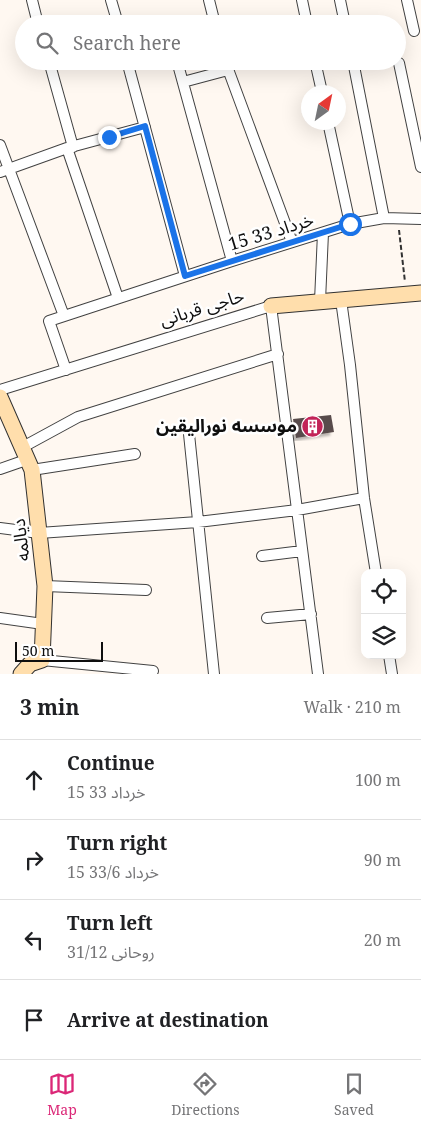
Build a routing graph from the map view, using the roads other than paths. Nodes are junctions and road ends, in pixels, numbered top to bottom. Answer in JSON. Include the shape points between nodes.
{"nodes":[{"id":1,"x":32,"y":0,"type":"edge"},
{"id":2,"x":111,"y":0,"type":"edge"},
{"id":3,"x":209,"y":0,"type":"edge"},
{"id":4,"x":302,"y":0,"type":"edge"},
{"id":5,"x":340,"y":0,"type":"edge"},
{"id":6,"x":407,"y":0,"type":"edge"},
{"id":7,"x":36,"y":15,"type":"edge"},
{"id":8,"x":115,"y":15,"type":"edge"},
{"id":9,"x":213,"y":15,"type":"edge"},
{"id":10,"x":305,"y":15,"type":"edge"},
{"id":11,"x":343,"y":15,"type":"edge"},
{"id":12,"x":414,"y":31,"type":"dead end"},
{"id":13,"x":51,"y":70,"type":"edge"},
{"id":14,"x":130,"y":70,"type":"edge"},
{"id":15,"x":180,"y":70,"type":"edge"},
{"id":16,"x":215,"y":70,"type":"edge"},
{"id":17,"x":228,"y":70,"type":"edge"},
{"id":18,"x":317,"y":70,"type":"edge"},
{"id":19,"x":355,"y":70,"type":"edge"},
{"id":20,"x":401,"y":70,"type":"edge"},
{"id":21,"x":183,"y":82,"type":"junction"},
{"id":22,"x":320,"y":85,"type":"edge"},
{"id":23,"x":145,"y":126,"type":"junction"},
{"id":24,"x":330,"y":130,"type":"edge"},
{"id":25,"x":418,"y":139,"type":"edge"},
{"id":26,"x":0,"y":145,"type":"edge"},
{"id":27,"x":70,"y":148,"type":"junction"},
{"id":28,"x":421,"y":167,"type":"edge"},
{"id":29,"x":4,"y":170,"type":"edge"},
{"id":30,"x":384,"y":218,"type":"junction"},
{"id":31,"x":421,"y":219,"type":"edge"},
{"id":32,"x":350,"y":224,"type":"junction"},
{"id":33,"x":323,"y":233,"type":"junction"},
{"id":34,"x":292,"y":242,"type":"junction"},
{"id":35,"x":232,"y":261,"type":"junction"},
{"id":36,"x":185,"y":276,"type":"junction"},
{"id":37,"x":414,"y":294,"type":"edge"},
{"id":38,"x":118,"y":298,"type":"junction"},
{"id":39,"x":341,"y":300,"type":"junction"},
{"id":40,"x":320,"y":301,"type":"junction"},
{"id":41,"x":271,"y":306,"type":"junction"},
{"id":42,"x":64,"y":316,"type":"junction"},
{"id":43,"x":278,"y":354,"type":"junction"},
{"id":44,"x":66,"y":370,"type":"junction"},
{"id":45,"x":0,"y":390,"type":"edge"},
{"id":46,"x":0,"y":397,"type":"edge"},
{"id":47,"x":189,"y":434,"type":"dead end"},
{"id":48,"x":135,"y":454,"type":"dead end"},
{"id":49,"x":26,"y":459,"type":"junction"},
{"id":50,"x":0,"y":469,"type":"edge"},
{"id":51,"x":364,"y":498,"type":"junction"},
{"id":52,"x":297,"y":510,"type":"junction"},
{"id":53,"x":198,"y":522,"type":"junction"},
{"id":54,"x":0,"y":528,"type":"edge"},
{"id":55,"x":40,"y":533,"type":"junction"},
{"id":56,"x":302,"y":551,"type":"junction"},
{"id":57,"x":262,"y":556,"type":"dead end"},
{"id":58,"x":375,"y":569,"type":"edge"},
{"id":59,"x":45,"y":586,"type":"junction"},
{"id":60,"x":146,"y":590,"type":"dead end"},
{"id":61,"x":310,"y":614,"type":"junction"},
{"id":62,"x":0,"y":618,"type":"edge"},
{"id":63,"x":267,"y":618,"type":"dead end"},
{"id":64,"x":43,"y":624,"type":"junction"},
{"id":65,"x":390,"y":659,"type":"edge"},
{"id":66,"x":42,"y":660,"type":"junction"},
{"id":67,"x":153,"y":671,"type":"dead end"},
{"id":68,"x":21,"y":674,"type":"edge"},
{"id":69,"x":214,"y":674,"type":"edge"},
{"id":70,"x":318,"y":674,"type":"edge"},
{"id":71,"x":392,"y":674,"type":"edge"}],
"edges":[{"from":1,"to":7,"type":"street"},
{"from":2,"to":8,"type":"street"},
{"from":3,"to":9,"type":"street"},
{"from":4,"to":10,"type":"street"},
{"from":5,"to":11,"type":"street"},
{"from":6,"to":12,"type":"street"},
{"from":13,"to":27,"type":"street"},
{"from":14,"to":23,"type":"street"},
{"from":15,"to":21,"type":"street"},
{"from":16,"to":21,"type":"street"},
{"from":17,"to":34,"type":"street"},
{"from":18,"to":22,"type":"street"},
{"from":19,"to":30,"type":"street"},
{"from":20,"to":25,"type":"street"},
{"from":21,"to":35,"type":"street"},
{"from":23,"to":27,"type":"street"},
{"from":23,"to":36,"type":"street"},
{"from":24,"to":32,"type":"street"},
{"from":25,"to":28,"type":"street"},
{"from":26,"to":29,"type":"street"},
{"from":27,"to":29,"type":"street"},
{"from":27,"to":38,"type":"street"},
{"from":29,"to":42,"type":"street"},
{"from":30,"to":31,"type":"street","name":"15 خرداد 33"},
{"from":30,"to":32,"type":"street","name":"15 خرداد 33"},
{"from":32,"to":33,"type":"street","name":"15 خرداد 33"},
{"from":33,"to":34,"type":"street","name":"15 خرداد 33"},
{"from":33,"to":40,"type":"street"},
{"from":34,"to":35,"type":"street","name":"15 خرداد 33"},
{"from":35,"to":36,"type":"street","name":"15 خرداد 33"},
{"from":36,"to":38,"type":"street","name":"15 خرداد 33"},
{"from":37,"to":39,"type":"main road","name":"حاجی قربانی"},
{"from":38,"to":42,"type":"street","name":"15 خرداد 33"},
{"from":39,"to":40,"type":"main road","name":"حاجی قربانی"},
{"from":39,"to":51,"type":"street"},
{"from":40,"to":41,"type":"main road","name":"حاجی قربانی"},
{"from":41,"to":43,"type":"street"},
{"from":41,"to":44,"type":"street","name":"حاجی قربانی"},
{"from":42,"to":44,"type":"street","name":"15 خرداد 33","via":[[49,321]]},
{"from":43,"to":49,"type":"street","via":[[78,417]]},
{"from":43,"to":52,"type":"street"},
{"from":44,"to":45,"type":"street","name":"حاجی قربانی"},
{"from":46,"to":49,"type":"main road","name":"دیالمه"},
{"from":47,"to":53,"type":"street"},
{"from":48,"to":49,"type":"street"},
{"from":49,"to":50,"type":"street"},
{"from":49,"to":55,"type":"main road","name":"دیالمه"},
{"from":51,"to":52,"type":"street"},
{"from":51,"to":58,"type":"street"},
{"from":52,"to":53,"type":"street"},
{"from":52,"to":56,"type":"street"},
{"from":53,"to":55,"type":"street"},
{"from":53,"to":69,"type":"street"},
{"from":54,"to":55,"type":"street"},
{"from":55,"to":59,"type":"main road","name":"دیالمه"},
{"from":56,"to":57,"type":"street"},
{"from":56,"to":61,"type":"street"},
{"from":59,"to":60,"type":"street"},
{"from":59,"to":64,"type":"main road","name":"دیالمه"},
{"from":61,"to":63,"type":"street"},
{"from":61,"to":70,"type":"street"},
{"from":62,"to":64,"type":"street"},
{"from":64,"to":66,"type":"main road","name":"دیالمه"},
{"from":65,"to":71,"type":"street"},
{"from":66,"to":67,"type":"street"},
{"from":66,"to":68,"type":"main road","via":[[30,664]]}]}
